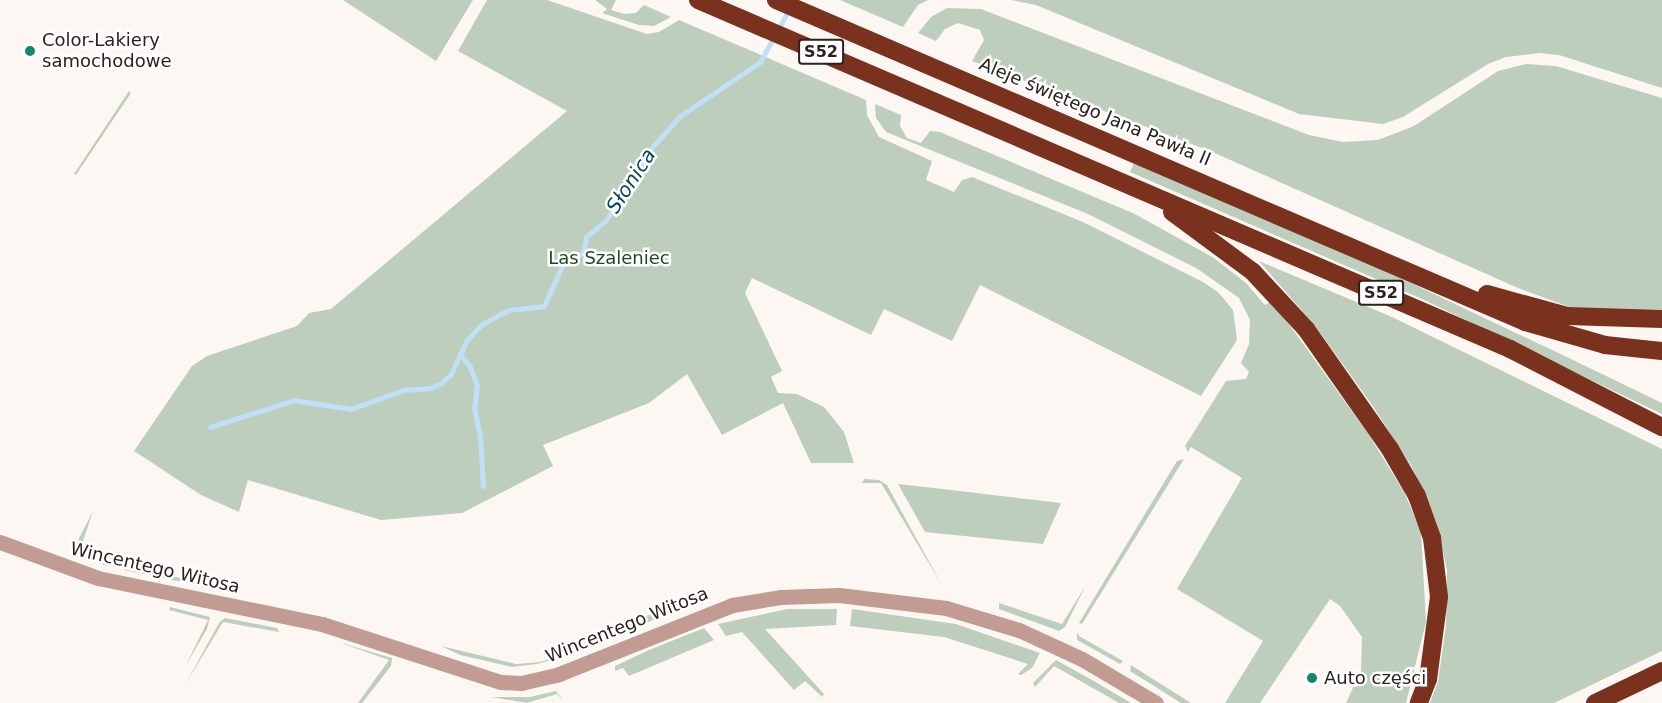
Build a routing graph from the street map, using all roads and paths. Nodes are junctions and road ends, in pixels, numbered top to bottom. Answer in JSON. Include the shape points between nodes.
{"nodes":[{"id":1,"x":698,"y":0,"type":"edge"},
{"id":2,"x":776,"y":0,"type":"edge"},
{"id":3,"x":1108,"y":175,"type":"junction"},
{"id":4,"x":1396,"y":265,"type":"junction"},
{"id":5,"x":1662,"y":319,"type":"edge"},
{"id":6,"x":1662,"y":351,"type":"edge"},
{"id":7,"x":1656,"y":422,"type":"edge"},
{"id":8,"x":0,"y":542,"type":"edge"},
{"id":9,"x":1662,"y":671,"type":"edge"},
{"id":10,"x":1156,"y":703,"type":"edge"},
{"id":11,"x":1419,"y":703,"type":"edge"},
{"id":12,"x":1595,"y":703,"type":"edge"}],
"edges":[{"from":1,"to":3,"type":"highway","number":"S52"},
{"from":2,"to":4,"type":"highway","name":"Aleje świętego Jana Pawła II","number":"S52"},
{"from":3,"to":7,"type":"highway","number":"S52","via":[[1510,349]]},
{"from":3,"to":11,"type":"highway","via":[[1192,225],[1263,282],[1306,329],[1390,449],[1417,496],[1432,538],[1439,597],[1428,679]]},
{"from":4,"to":5,"type":"highway","via":[[1568,316]]},
{"from":4,"to":6,"type":"highway","number":"S52","via":[[1525,322],[1605,345]]},
{"from":8,"to":10,"type":"street","name":"Wincentego Witosa","via":[[87,575],[322,624],[501,682],[521,683],[559,674],[732,605],[781,597],[839,595],[927,604],[1007,626],[1062,648]]},
{"from":9,"to":12,"type":"highway"}]}
